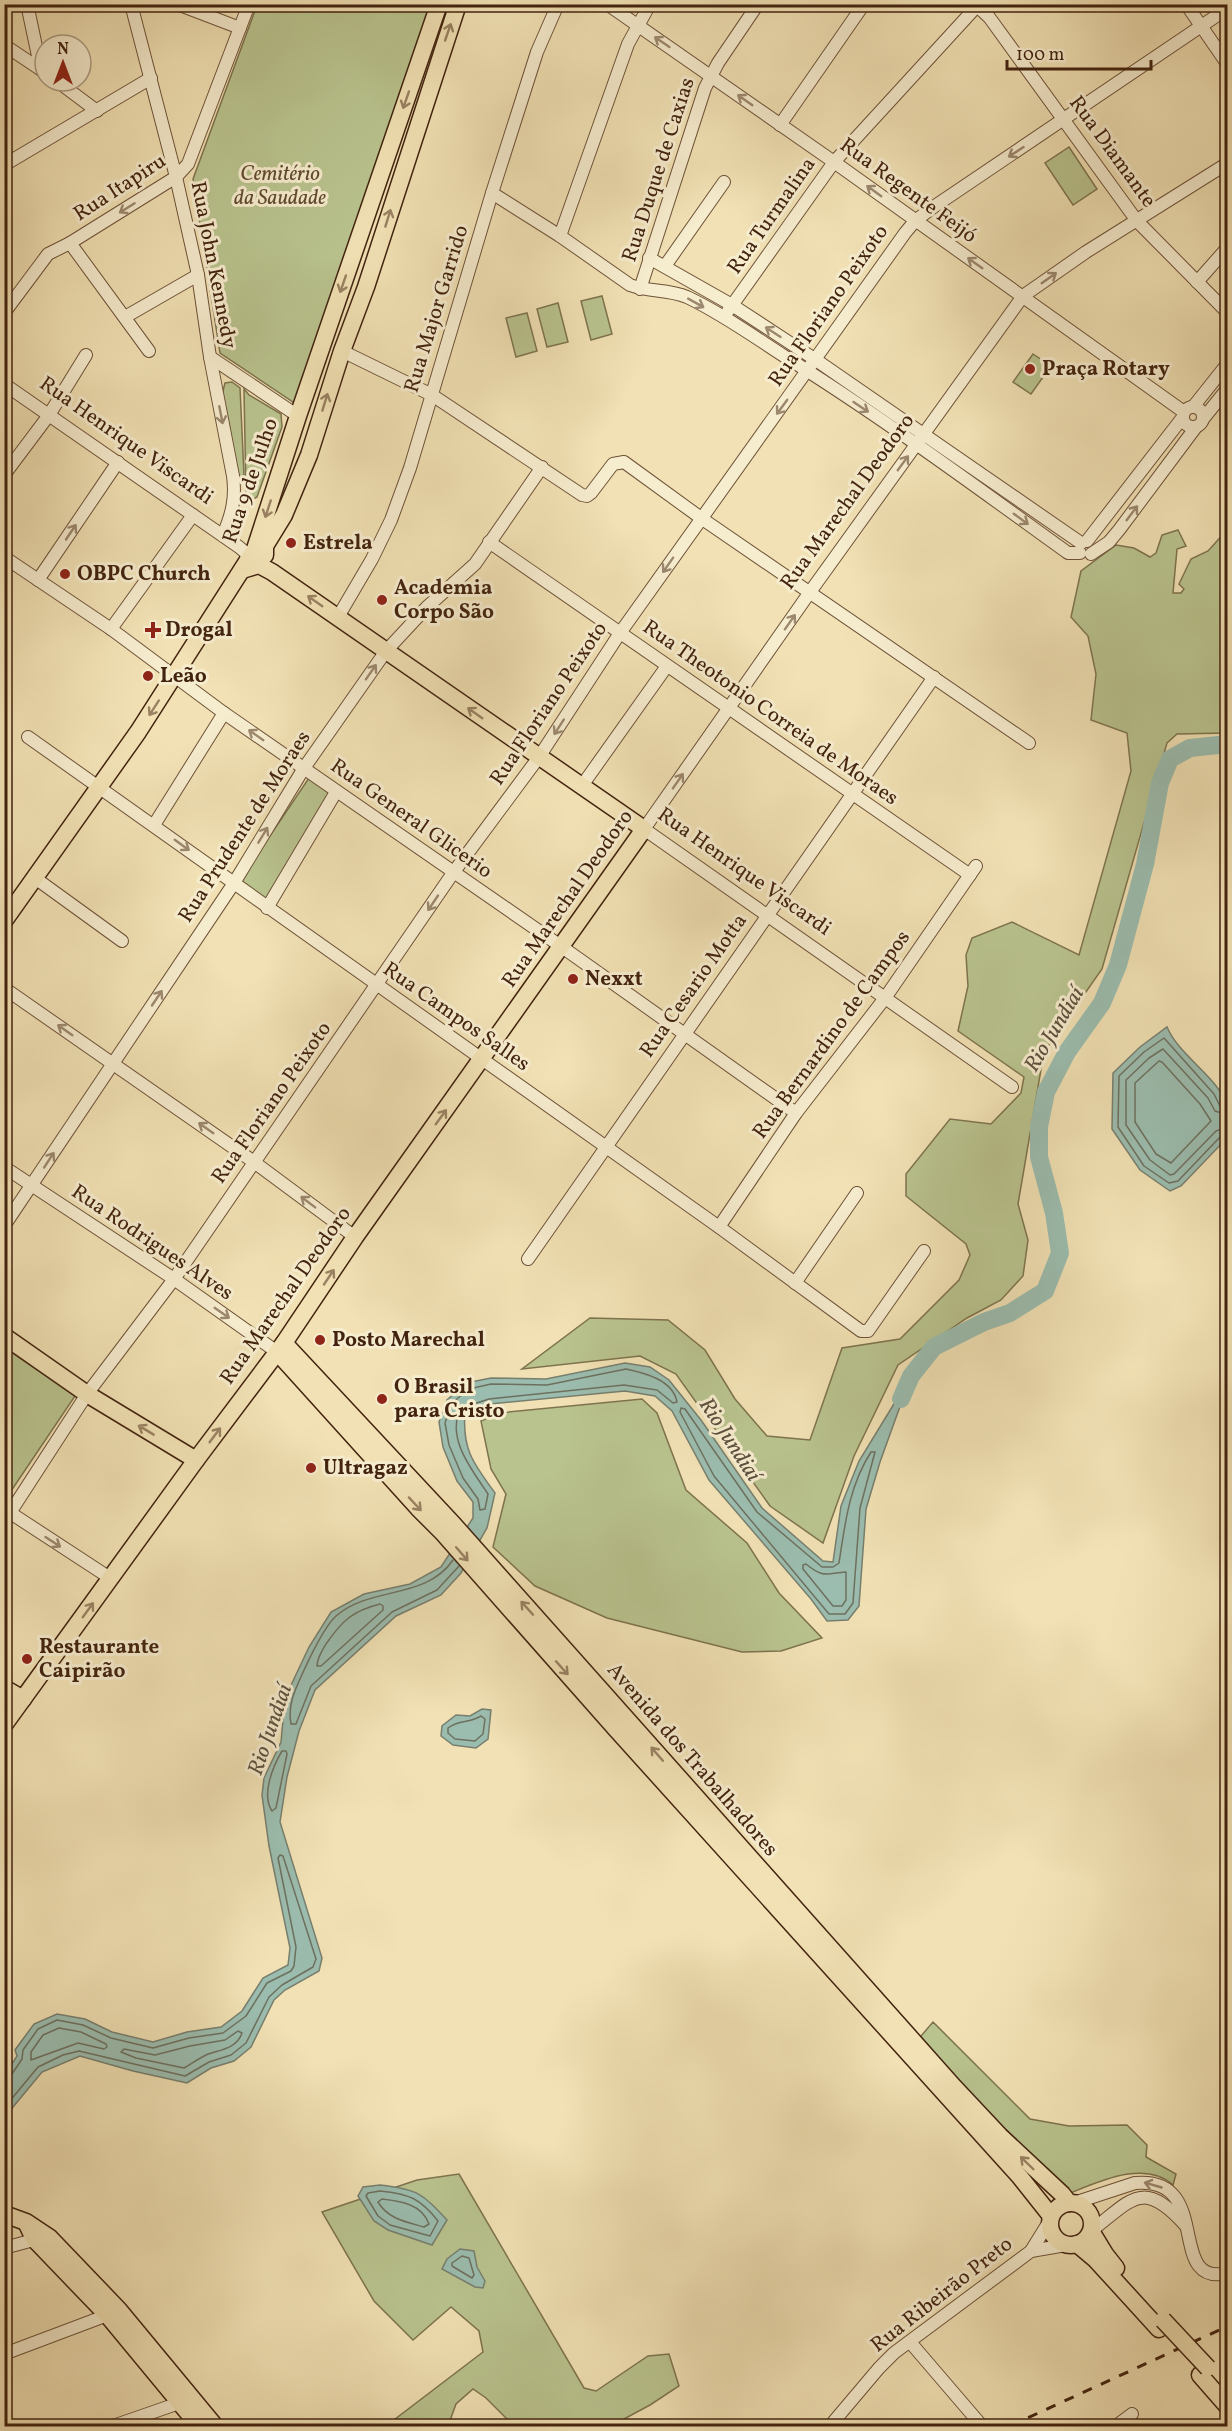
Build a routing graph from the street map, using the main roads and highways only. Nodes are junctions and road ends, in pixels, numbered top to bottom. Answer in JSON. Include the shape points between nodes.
{"nodes":[{"id":1,"x":439,"y":4,"type":"edge"},
{"id":2,"x":458,"y":4,"type":"edge"},
{"id":3,"x":298,"y":416,"type":"junction"},
{"id":4,"x":291,"y":501,"type":"junction"},
{"id":5,"x":250,"y":554,"type":"junction"},
{"id":6,"x":272,"y":572,"type":"junction"},
{"id":7,"x":644,"y":829,"type":"joint"},
{"id":8,"x":4,"y":921,"type":"edge"},
{"id":9,"x":4,"y":1336,"type":"edge"},
{"id":10,"x":280,"y":1347,"type":"junction"},
{"id":11,"x":196,"y":1460,"type":"junction"},
{"id":12,"x":487,"y":1574,"type":"junction"},
{"id":13,"x":4,"y":1688,"type":"edge"},
{"id":14,"x":23,"y":1700,"type":"junction"},
{"id":15,"x":4,"y":1725,"type":"edge"},
{"id":16,"x":1071,"y":2203,"type":"junction"},
{"id":17,"x":4,"y":2214,"type":"edge"},
{"id":18,"x":1050,"y":2219,"type":"junction"},
{"id":19,"x":1091,"y":2231,"type":"junction"},
{"id":20,"x":1071,"y":2244,"type":"junction"},
{"id":21,"x":1161,"y":2325,"type":"junction"},
{"id":22,"x":1204,"y":2372,"type":"junction"},
{"id":23,"x":1227,"y":2390,"type":"edge"},
{"id":24,"x":186,"y":2400,"type":"junction"},
{"id":25,"x":1227,"y":2407,"type":"edge"},
{"id":26,"x":199,"y":2427,"type":"edge"},
{"id":27,"x":215,"y":2427,"type":"edge"}],
"edges":[{"from":1,"to":3,"type":"main road","name":"Rua 9 de Julho","one_way":true},
{"from":4,"to":2,"type":"main road","name":"Rua 9 de Julho","one_way":true},
{"from":3,"to":4,"type":"main road","via":[[304,422],[306,436],[290,480]]},
{"from":3,"to":5,"type":"main road","name":"Rua 9 de Julho","one_way":true},
{"from":4,"to":5,"type":"main road","name":"Rua 9 de Julho"},
{"from":5,"to":6,"type":"main road"},
{"from":5,"to":6,"type":"main road","name":"Rua 9 de Julho","via":[[265,559]]},
{"from":5,"to":8,"type":"main road","name":"Rua 9 de Julho","one_way":true,"via":[[100,788]]},
{"from":7,"to":6,"type":"main road","name":"Rua Henrique Viscardi","one_way":true},
{"from":10,"to":7,"type":"main road","name":"Rua Marechal Deodoro","one_way":true},
{"from":11,"to":9,"type":"main road","one_way":true,"via":[[87,1394]]},
{"from":11,"to":10,"type":"main road","name":"Rua Marechal Deodoro","one_way":true},
{"from":10,"to":12,"type":"main road","name":"Avenida dos Trabalhadores"},
{"from":14,"to":11,"type":"main road","name":"Rua Marechal Deodoro","one_way":true},
{"from":16,"to":12,"type":"main road","name":"Avenida dos Trabalhadores","one_way":true,"via":[[1000,2136]]},
{"from":12,"to":18,"type":"main road","name":"Avenida dos Trabalhadores","one_way":true,"via":[[1020,2177]]},
{"from":13,"to":14,"type":"main road"},
{"from":14,"to":15,"type":"main road","name":"Rua Marechal Deodoro"},
{"from":16,"to":18,"type":"main road","via":[[1060,2206]]},
{"from":16,"to":19,"type":"main road","via":[[1086,2210]]},
{"from":17,"to":24,"type":"main road","via":[[26,2222],[42,2238],[113,2313]]},
{"from":18,"to":20,"type":"main road","via":[[1056,2240]]},
{"from":19,"to":20,"type":"main road"},
{"from":19,"to":21,"type":"main road","via":[[1104,2254]]},
{"from":20,"to":21,"type":"main road","via":[[1096,2260]]},
{"from":21,"to":22,"type":"main road"},
{"from":22,"to":23,"type":"main road"},
{"from":22,"to":25,"type":"main road"},
{"from":24,"to":26,"type":"main road"},
{"from":24,"to":27,"type":"main road"}]}
